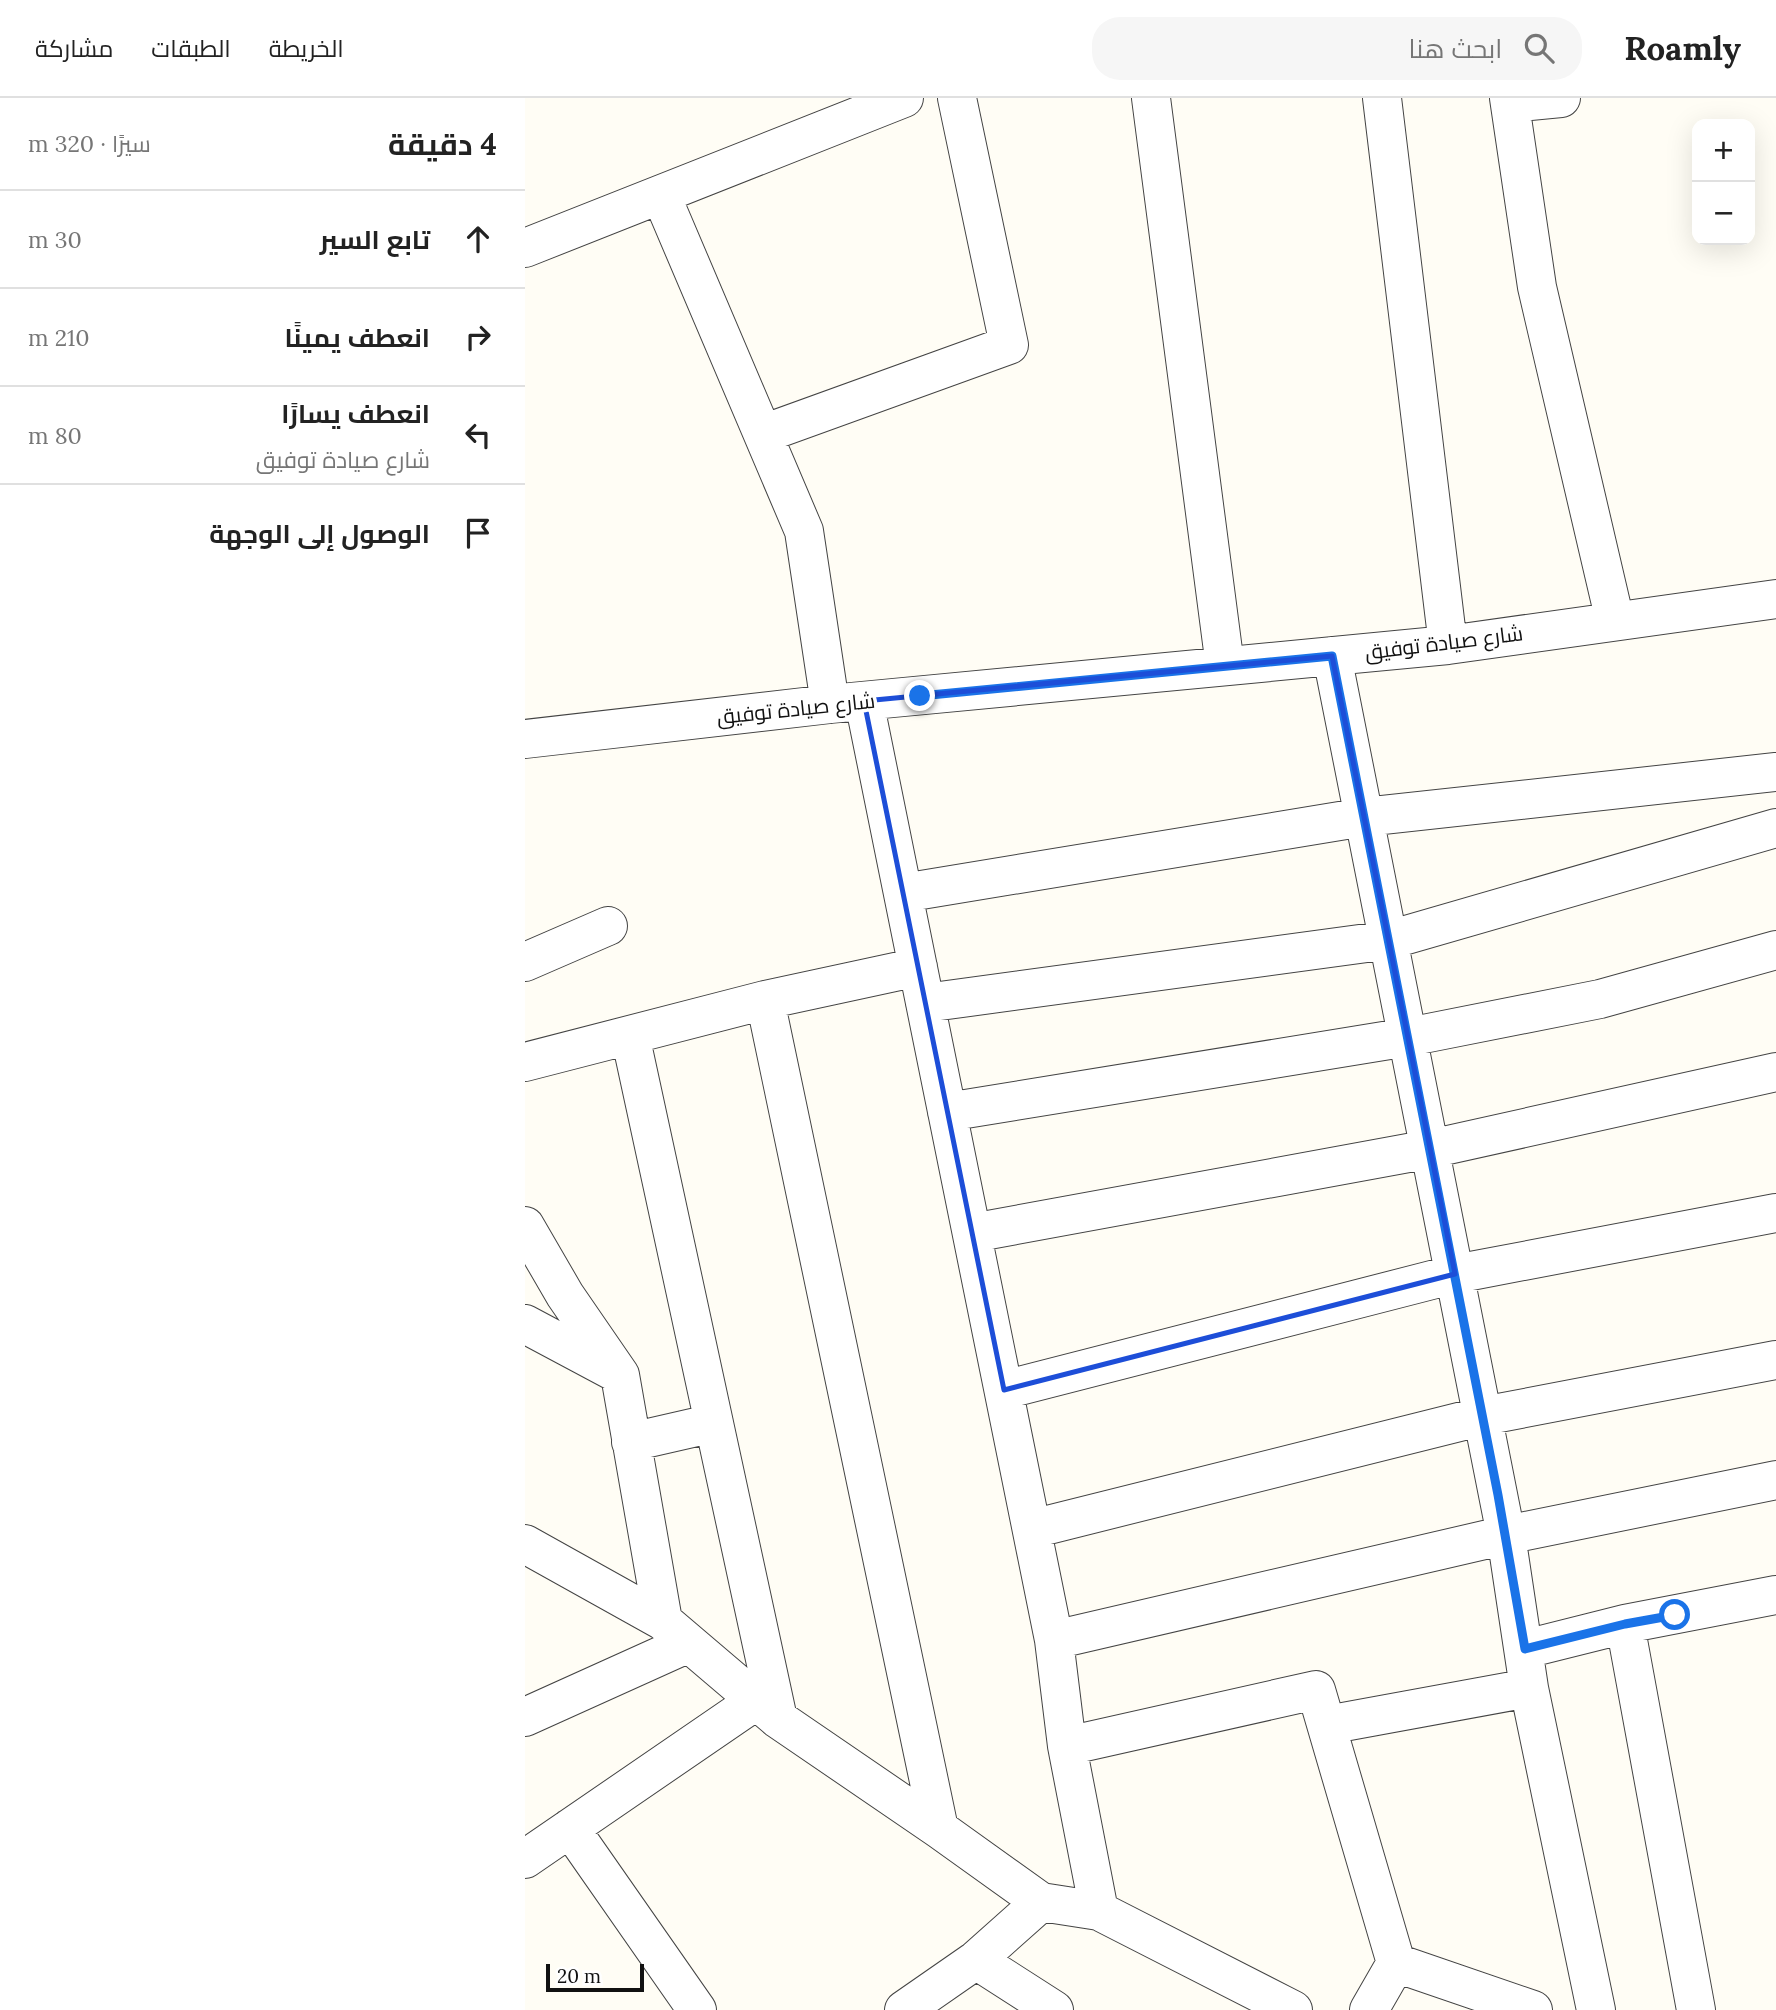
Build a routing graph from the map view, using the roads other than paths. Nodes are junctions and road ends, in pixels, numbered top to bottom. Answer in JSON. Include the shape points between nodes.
{"nodes":[{"id":1,"x":904,"y":98,"type":"edge"},
{"id":2,"x":957,"y":98,"type":"edge"},
{"id":3,"x":1151,"y":98,"type":"edge"},
{"id":4,"x":1382,"y":98,"type":"edge"},
{"id":5,"x":1561,"y":98,"type":"edge"},
{"id":6,"x":1510,"y":100,"type":"edge"},
{"id":7,"x":661,"y":195,"type":"junction"},
{"id":8,"x":525,"y":248,"type":"edge"},
{"id":9,"x":763,"y":434,"type":"junction"},
{"id":10,"x":1774,"y":608,"type":"edge"},
{"id":11,"x":1615,"y":621,"type":"junction"},
{"id":12,"x":1448,"y":645,"type":"junction"},
{"id":13,"x":1332,"y":656,"type":"junction"},
{"id":14,"x":1225,"y":666,"type":"junction"},
{"id":15,"x":847,"y":703,"type":"junction"},
{"id":16,"x":525,"y":739,"type":"edge"},
{"id":17,"x":1776,"y":772,"type":"edge"},
{"id":18,"x":1364,"y":817,"type":"junction"},
{"id":19,"x":1776,"y":828,"type":"edge"},
{"id":20,"x":903,"y":893,"type":"junction"},
{"id":21,"x":608,"y":926,"type":"dead end"},
{"id":22,"x":1388,"y":940,"type":"junction"},
{"id":23,"x":1776,"y":950,"type":"edge"},
{"id":24,"x":525,"y":962,"type":"edge"},
{"id":25,"x":922,"y":985,"type":"junction"},
{"id":26,"x":765,"y":1000,"type":"junction"},
{"id":27,"x":630,"y":1035,"type":"junction"},
{"id":28,"x":1408,"y":1037,"type":"junction"},
{"id":29,"x":525,"y":1062,"type":"edge"},
{"id":30,"x":1776,"y":1072,"type":"edge"},
{"id":31,"x":947,"y":1112,"type":"junction"},
{"id":32,"x":1430,"y":1149,"type":"junction"},
{"id":33,"x":1776,"y":1213,"type":"edge"},
{"id":34,"x":525,"y":1226,"type":"edge"},
{"id":35,"x":972,"y":1233,"type":"junction"},
{"id":36,"x":1455,"y":1274,"type":"junction"},
{"id":37,"x":525,"y":1324,"type":"edge"},
{"id":38,"x":1776,"y":1360,"type":"edge"},
{"id":39,"x":620,"y":1375,"type":"junction"},
{"id":40,"x":1004,"y":1390,"type":"junction"},
{"id":41,"x":1483,"y":1416,"type":"junction"},
{"id":42,"x":714,"y":1423,"type":"junction"},
{"id":43,"x":631,"y":1442,"type":"junction"},
{"id":44,"x":1776,"y":1480,"type":"edge"},
{"id":45,"x":1032,"y":1529,"type":"junction"},
{"id":46,"x":1506,"y":1535,"type":"junction"},
{"id":47,"x":525,"y":1544,"type":"edge"},
{"id":48,"x":1776,"y":1595,"type":"edge"},
{"id":49,"x":1625,"y":1624,"type":"junction"},
{"id":50,"x":676,"y":1632,"type":"junction"},
{"id":51,"x":1054,"y":1640,"type":"junction"},
{"id":52,"x":1525,"y":1649,"type":"junction"},
{"id":53,"x":1529,"y":1688,"type":"junction"},
{"id":54,"x":767,"y":1709,"type":"junction"},
{"id":55,"x":525,"y":1717,"type":"edge"},
{"id":56,"x":1327,"y":1725,"type":"junction"},
{"id":57,"x":1067,"y":1746,"type":"junction"},
{"id":58,"x":570,"y":1828,"type":"junction"},
{"id":59,"x":939,"y":1829,"type":"junction"},
{"id":60,"x":525,"y":1859,"type":"edge"},
{"id":61,"x":1041,"y":1902,"type":"junction"},
{"id":62,"x":1099,"y":1911,"type":"junction"},
{"id":63,"x":976,"y":1960,"type":"junction"},
{"id":64,"x":1396,"y":1963,"type":"junction"},
{"id":65,"x":697,"y":2010,"type":"edge"},
{"id":66,"x":904,"y":2010,"type":"edge"},
{"id":67,"x":1054,"y":2010,"type":"edge"},
{"id":68,"x":1293,"y":2010,"type":"edge"},
{"id":69,"x":1369,"y":2010,"type":"edge"},
{"id":70,"x":1533,"y":2010,"type":"edge"},
{"id":71,"x":1596,"y":2010,"type":"edge"},
{"id":72,"x":1696,"y":2010,"type":"edge"}],
"edges":[{"from":1,"to":7,"type":"street"},
{"from":2,"to":9,"type":"street","via":[[1009,345]]},
{"from":3,"to":14,"type":"street"},
{"from":4,"to":12,"type":"street"},
{"from":5,"to":6,"type":"street"},
{"from":6,"to":11,"type":"street","via":[[1537,287]]},
{"from":7,"to":8,"type":"street"},
{"from":7,"to":9,"type":"street"},
{"from":9,"to":15,"type":"street","via":[[804,531]]},
{"from":10,"to":11,"type":"street","name":"شارع صيادة توفيق"},
{"from":11,"to":12,"type":"street","name":"شارع صيادة توفيق"},
{"from":12,"to":13,"type":"street","name":"شارع صيادة توفيق"},
{"from":13,"to":14,"type":"street","name":"شارع صيادة توفيق"},
{"from":13,"to":18,"type":"street"},
{"from":14,"to":15,"type":"street","name":"شارع صيادة توفيق"},
{"from":15,"to":16,"type":"street","name":"شارع صيادة توفيق"},
{"from":15,"to":20,"type":"street"},
{"from":17,"to":18,"type":"street"},
{"from":18,"to":20,"type":"street"},
{"from":18,"to":22,"type":"street"},
{"from":19,"to":22,"type":"street"},
{"from":20,"to":25,"type":"street"},
{"from":21,"to":24,"type":"street"},
{"from":22,"to":25,"type":"street"},
{"from":22,"to":28,"type":"street"},
{"from":23,"to":28,"type":"street","via":[[1600,999]]},
{"from":25,"to":26,"type":"street"},
{"from":25,"to":31,"type":"street"},
{"from":26,"to":27,"type":"street"},
{"from":26,"to":59,"type":"street"},
{"from":27,"to":29,"type":"street"},
{"from":27,"to":42,"type":"street"},
{"from":28,"to":31,"type":"street"},
{"from":28,"to":32,"type":"street"},
{"from":30,"to":32,"type":"street"},
{"from":31,"to":35,"type":"street"},
{"from":32,"to":35,"type":"street"},
{"from":32,"to":36,"type":"street"},
{"from":33,"to":36,"type":"street"},
{"from":34,"to":39,"type":"street"},
{"from":35,"to":40,"type":"street"},
{"from":36,"to":40,"type":"street"},
{"from":36,"to":41,"type":"street"},
{"from":37,"to":39,"type":"street"},
{"from":38,"to":41,"type":"street"},
{"from":39,"to":43,"type":"street"},
{"from":40,"to":45,"type":"street"},
{"from":41,"to":45,"type":"street"},
{"from":41,"to":46,"type":"street"},
{"from":42,"to":43,"type":"street"},
{"from":42,"to":54,"type":"street"},
{"from":43,"to":50,"type":"street"},
{"from":44,"to":46,"type":"street"},
{"from":45,"to":51,"type":"street"},
{"from":46,"to":51,"type":"street"},
{"from":46,"to":52,"type":"street"},
{"from":47,"to":50,"type":"street"},
{"from":48,"to":49,"type":"street"},
{"from":49,"to":52,"type":"street"},
{"from":49,"to":72,"type":"street"},
{"from":50,"to":54,"type":"street"},
{"from":50,"to":55,"type":"street"},
{"from":51,"to":57,"type":"street"},
{"from":52,"to":53,"type":"street"},
{"from":53,"to":56,"type":"street"},
{"from":53,"to":71,"type":"street"},
{"from":54,"to":58,"type":"street"},
{"from":54,"to":59,"type":"street"},
{"from":56,"to":57,"type":"street","via":[[1316,1690]]},
{"from":56,"to":64,"type":"street"},
{"from":57,"to":62,"type":"street"},
{"from":58,"to":60,"type":"street"},
{"from":58,"to":65,"type":"street"},
{"from":59,"to":61,"type":"street"},
{"from":61,"to":62,"type":"street"},
{"from":61,"to":63,"type":"street"},
{"from":62,"to":68,"type":"street"},
{"from":63,"to":66,"type":"street"},
{"from":63,"to":67,"type":"street"},
{"from":64,"to":69,"type":"street"},
{"from":64,"to":70,"type":"street"}]}
